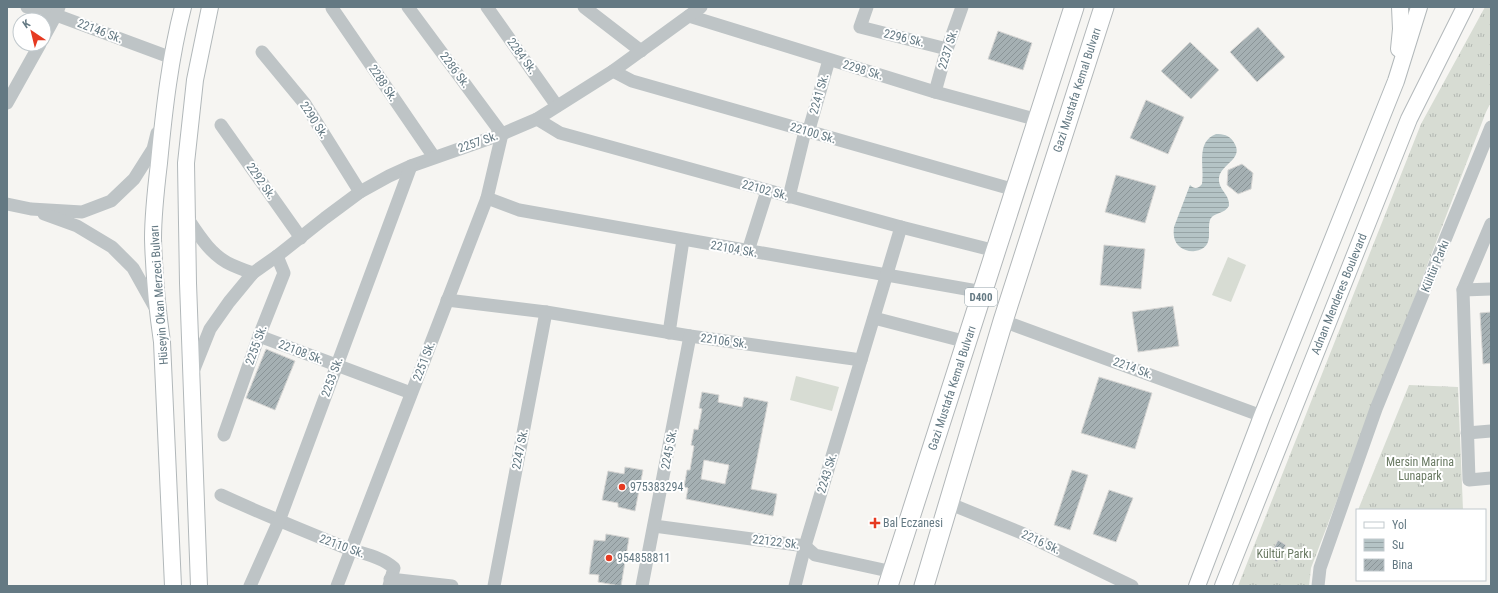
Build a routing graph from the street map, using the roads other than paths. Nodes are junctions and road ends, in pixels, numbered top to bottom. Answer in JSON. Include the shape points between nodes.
{"nodes":[{"id":1,"x":27,"y":7,"type":"edge"},
{"id":2,"x":184,"y":7,"type":"edge"},
{"id":3,"x":210,"y":7,"type":"edge"},
{"id":4,"x":408,"y":7,"type":"edge"},
{"id":5,"x":487,"y":7,"type":"edge"},
{"id":6,"x":584,"y":7,"type":"edge"},
{"id":7,"x":867,"y":7,"type":"edge"},
{"id":8,"x":962,"y":7,"type":"edge"},
{"id":9,"x":1074,"y":7,"type":"edge"},
{"id":10,"x":1104,"y":7,"type":"edge"},
{"id":11,"x":1400,"y":7,"type":"edge"},
{"id":12,"x":1419,"y":7,"type":"edge"},
{"id":13,"x":1465,"y":7,"type":"edge"},
{"id":14,"x":332,"y":8,"type":"dead end"},
{"id":15,"x":694,"y":10,"type":"edge"},
{"id":16,"x":58,"y":11,"type":"edge"},
{"id":17,"x":52,"y":22,"type":"edge"},
{"id":18,"x":947,"y":49,"type":"junction"},
{"id":19,"x":641,"y":51,"type":"junction"},
{"id":20,"x":36,"y":52,"type":"edge"},
{"id":21,"x":262,"y":52,"type":"dead end"},
{"id":22,"x":172,"y":58,"type":"junction"},
{"id":23,"x":829,"y":60,"type":"junction"},
{"id":24,"x":613,"y":71,"type":"junction"},
{"id":25,"x":1396,"y":80,"type":"junction"},
{"id":26,"x":936,"y":92,"type":"junction"},
{"id":27,"x":7,"y":103,"type":"edge"},
{"id":28,"x":557,"y":106,"type":"junction"},
{"id":29,"x":164,"y":111,"type":"junction"},
{"id":30,"x":538,"y":119,"type":"junction"},
{"id":31,"x":1038,"y":120,"type":"junction"},
{"id":32,"x":221,"y":125,"type":"dead end"},
{"id":33,"x":1491,"y":127,"type":"edge"},
{"id":34,"x":805,"y":131,"type":"junction"},
{"id":35,"x":502,"y":134,"type":"junction"},
{"id":36,"x":434,"y":157,"type":"junction"},
{"id":37,"x":411,"y":166,"type":"junction"},
{"id":38,"x":1015,"y":190,"type":"junction"},
{"id":39,"x":767,"y":191,"type":"junction"},
{"id":40,"x":360,"y":192,"type":"junction"},
{"id":41,"x":789,"y":197,"type":"junction"},
{"id":42,"x":486,"y":198,"type":"junction"},
{"id":43,"x":7,"y":204,"type":"edge"},
{"id":44,"x":31,"y":209,"type":"junction"},
{"id":45,"x":186,"y":216,"type":"junction"},
{"id":46,"x":1491,"y":224,"type":"edge"},
{"id":47,"x":900,"y":227,"type":"junction"},
{"id":48,"x":301,"y":238,"type":"junction"},
{"id":49,"x":683,"y":240,"type":"junction"},
{"id":50,"x":748,"y":251,"type":"junction"},
{"id":51,"x":996,"y":251,"type":"junction"},
{"id":52,"x":277,"y":256,"type":"junction"},
{"id":53,"x":253,"y":273,"type":"junction"},
{"id":54,"x":886,"y":275,"type":"junction"},
{"id":55,"x":1491,"y":289,"type":"edge"},
{"id":56,"x":1463,"y":290,"type":"junction"},
{"id":57,"x":983,"y":292,"type":"junction"},
{"id":58,"x":447,"y":300,"type":"junction"},
{"id":59,"x":546,"y":312,"type":"junction"},
{"id":60,"x":158,"y":313,"type":"junction"},
{"id":61,"x":874,"y":318,"type":"junction"},
{"id":62,"x":1003,"y":320,"type":"junction"},
{"id":63,"x":669,"y":333,"type":"junction"},
{"id":64,"x":259,"y":336,"type":"junction"},
{"id":65,"x":690,"y":336,"type":"junction"},
{"id":66,"x":967,"y":342,"type":"junction"},
{"id":67,"x":862,"y":360,"type":"junction"},
{"id":68,"x":336,"y":366,"type":"junction"},
{"id":69,"x":191,"y":377,"type":"junction"},
{"id":70,"x":411,"y":393,"type":"junction"},
{"id":71,"x":1262,"y":416,"type":"junction"},
{"id":72,"x":1491,"y":431,"type":"edge"},
{"id":73,"x":1468,"y":433,"type":"junction"},
{"id":74,"x":224,"y":435,"type":"dead end"},
{"id":75,"x":1491,"y":478,"type":"edge"},
{"id":76,"x":221,"y":495,"type":"dead end"},
{"id":77,"x":948,"y":503,"type":"junction"},
{"id":78,"x":279,"y":521,"type":"junction"},
{"id":79,"x":654,"y":526,"type":"junction"},
{"id":80,"x":805,"y":546,"type":"junction"},
{"id":81,"x":351,"y":550,"type":"junction"},
{"id":82,"x":891,"y":579,"type":"edge"},
{"id":83,"x":389,"y":583,"type":"edge"},
{"id":84,"x":173,"y":586,"type":"edge"},
{"id":85,"x":200,"y":586,"type":"edge"},
{"id":86,"x":250,"y":586,"type":"edge"},
{"id":87,"x":337,"y":586,"type":"edge"},
{"id":88,"x":452,"y":586,"type":"edge"},
{"id":89,"x":494,"y":586,"type":"edge"},
{"id":90,"x":642,"y":586,"type":"edge"},
{"id":91,"x":795,"y":586,"type":"edge"},
{"id":92,"x":924,"y":586,"type":"edge"},
{"id":93,"x":1132,"y":586,"type":"edge"},
{"id":94,"x":1197,"y":586,"type":"edge"},
{"id":95,"x":1223,"y":586,"type":"edge"},
{"id":96,"x":1318,"y":586,"type":"edge"}],
"edges":[{"from":1,"to":16,"type":"street","name":"22146 Sk."},
{"from":2,"to":22,"type":"main road","name":"Hüseyin Okan Merzeci Bulvarı"},
{"from":3,"to":45,"type":"main road","via":[[195,80],[186,163]]},
{"from":4,"to":35,"type":"street","name":"2286 Sk."},
{"from":5,"to":28,"type":"street","name":"2284 Sk."},
{"from":6,"to":19,"type":"street"},
{"from":7,"to":18,"type":"street","name":"2296 Sk.","via":[[860,27]]},
{"from":8,"to":18,"type":"street","name":"2237 Sk."},
{"from":9,"to":31,"type":"highway","name":"Gazi Mustafa Kemal Bulvarı","number":"D400"},
{"from":10,"to":62,"type":"highway","name":"Gazi Mustafa Kemal Bulvarı","number":"D400"},
{"from":11,"to":25,"type":"main road","via":[[1401,29]]},
{"from":12,"to":25,"type":"main road"},
{"from":13,"to":95,"type":"main road","name":"Adnan Menderes Boulevard","via":[[1409,120]]},
{"from":14,"to":36,"type":"street","name":"2288 Sk."},
{"from":15,"to":19,"type":"street","name":"2257 Sk."},
{"from":15,"to":23,"type":"street","name":"2298 Sk."},
{"from":16,"to":17,"type":"street"},
{"from":16,"to":22,"type":"street","name":"22146 Sk."},
{"from":18,"to":26,"type":"street","name":"2237 Sk."},
{"from":19,"to":24,"type":"street","name":"2257 Sk."},
{"from":20,"to":27,"type":"street"},
{"from":21,"to":40,"type":"street","name":"2290 Sk.","via":[[305,104]]},
{"from":22,"to":29,"type":"main road","name":"Hüseyin Okan Merzeci Bulvarı"},
{"from":23,"to":26,"type":"street","name":"2298 Sk."},
{"from":23,"to":34,"type":"street","name":"2241 Sk.","via":[[810,126]]},
{"from":24,"to":28,"type":"street","name":"2257 Sk."},
{"from":24,"to":34,"type":"street","name":"22100 Sk.","via":[[632,81]]},
{"from":25,"to":71,"type":"main road"},
{"from":26,"to":31,"type":"street","name":"2298 Sk."},
{"from":28,"to":30,"type":"street","name":"2257 Sk."},
{"from":29,"to":44,"type":"street","via":[[153,149],[134,179],[111,201],[82,212]]},
{"from":29,"to":60,"type":"main road","name":"Hüseyin Okan Merzeci Bulvarı","via":[[153,238]]},
{"from":30,"to":35,"type":"street","name":"2257 Sk."},
{"from":30,"to":39,"type":"street","name":"22102 Sk.","via":[[560,133]]},
{"from":31,"to":38,"type":"highway","name":"Gazi Mustafa Kemal Bulvarı","number":"D400"},
{"from":32,"to":48,"type":"street","name":"2292 Sk."},
{"from":33,"to":96,"type":"street","name":"Kültür Parkı","via":[[1376,409],[1320,568]]},
{"from":34,"to":38,"type":"street","name":"22100 Sk."},
{"from":34,"to":41,"type":"street","name":"2241 Sk."},
{"from":35,"to":36,"type":"street","name":"2257 Sk."},
{"from":35,"to":42,"type":"street","name":"2251 Sk."},
{"from":36,"to":37,"type":"street","name":"2257 Sk."},
{"from":37,"to":40,"type":"street","name":"2257 Sk."},
{"from":37,"to":68,"type":"street","name":"2253 Sk."},
{"from":38,"to":51,"type":"highway","name":"Gazi Mustafa Kemal Bulvarı","number":"D400"},
{"from":39,"to":41,"type":"street","name":"22102 Sk."},
{"from":39,"to":50,"type":"street"},
{"from":40,"to":48,"type":"street","name":"2257 Sk."},
{"from":41,"to":47,"type":"street","name":"22102 Sk."},
{"from":42,"to":49,"type":"street","name":"22104 Sk.","via":[[520,210]]},
{"from":42,"to":58,"type":"street","name":"2251 Sk."},
{"from":43,"to":44,"type":"street"},
{"from":44,"to":60,"type":"street","via":[[77,226],[112,247],[133,268]]},
{"from":45,"to":53,"type":"street","via":[[201,240],[216,254],[231,265]]},
{"from":45,"to":69,"type":"main road"},
{"from":46,"to":56,"type":"street"},
{"from":47,"to":51,"type":"street","name":"22102 Sk."},
{"from":47,"to":54,"type":"street"},
{"from":48,"to":52,"type":"street","name":"2257 Sk."},
{"from":49,"to":50,"type":"street","name":"22104 Sk."},
{"from":49,"to":63,"type":"street"},
{"from":50,"to":54,"type":"street","name":"22104 Sk."},
{"from":51,"to":57,"type":"highway","name":"Gazi Mustafa Kemal Bulvarı","number":"D400"},
{"from":52,"to":53,"type":"street","name":"2257 Sk."},
{"from":52,"to":64,"type":"street","name":"2255 Sk.","via":[[284,273]]},
{"from":53,"to":69,"type":"street","name":"2257 Sk.","via":[[210,329]]},
{"from":54,"to":57,"type":"street","name":"22104 Sk."},
{"from":54,"to":61,"type":"street"},
{"from":55,"to":56,"type":"street"},
{"from":56,"to":73,"type":"street"},
{"from":57,"to":66,"type":"highway","name":"Gazi Mustafa Kemal Bulvarı","number":"D400"},
{"from":58,"to":59,"type":"street","name":"22106 Sk."},
{"from":58,"to":70,"type":"street","name":"2251 Sk."},
{"from":59,"to":63,"type":"street","name":"22106 Sk."},
{"from":59,"to":89,"type":"street","name":"2247 Sk."},
{"from":60,"to":84,"type":"main road","name":"Hüseyin Okan Merzeci Bulvarı","via":[[162,342]]},
{"from":61,"to":66,"type":"street"},
{"from":61,"to":67,"type":"street"},
{"from":62,"to":71,"type":"street","name":"2214 Sk."},
{"from":62,"to":77,"type":"highway","name":"Gazi Mustafa Kemal Bulvarı","number":"D400"},
{"from":63,"to":65,"type":"street","name":"22106 Sk."},
{"from":64,"to":68,"type":"street","name":"22108 Sk."},
{"from":64,"to":74,"type":"street","name":"2255 Sk."},
{"from":65,"to":67,"type":"street","name":"22106 Sk."},
{"from":65,"to":79,"type":"street","name":"2245 Sk."},
{"from":66,"to":82,"type":"highway","name":"Gazi Mustafa Kemal Bulvarı","number":"D400"},
{"from":67,"to":80,"type":"street","name":"2243 Sk."},
{"from":68,"to":70,"type":"street","name":"22108 Sk."},
{"from":68,"to":78,"type":"street","name":"2253 Sk."},
{"from":69,"to":85,"type":"main road"},
{"from":70,"to":81,"type":"street","name":"2251 Sk."},
{"from":71,"to":94,"type":"main road"},
{"from":72,"to":73,"type":"street"},
{"from":73,"to":75,"type":"street","via":[[1469,480]]},
{"from":76,"to":78,"type":"street","name":"22110 Sk."},
{"from":77,"to":92,"type":"highway","name":"Gazi Mustafa Kemal Bulvarı","number":"D400"},
{"from":77,"to":93,"type":"street","name":"2216 Sk.","via":[[1024,534]]},
{"from":78,"to":81,"type":"street","name":"22110 Sk."},
{"from":78,"to":86,"type":"street","name":"2253 Sk."},
{"from":79,"to":80,"type":"street","name":"22122 Sk."},
{"from":79,"to":90,"type":"street","name":"2245 Sk."},
{"from":80,"to":82,"type":"street","name":"22122 Sk.","via":[[815,554]]},
{"from":80,"to":91,"type":"street","name":"2243 Sk."},
{"from":81,"to":83,"type":"street","name":"22110 Sk.","via":[[387,561],[394,568]]},
{"from":81,"to":87,"type":"street","name":"2251 Sk."},
{"from":83,"to":88,"type":"street","name":"22110 Sk."}]}
